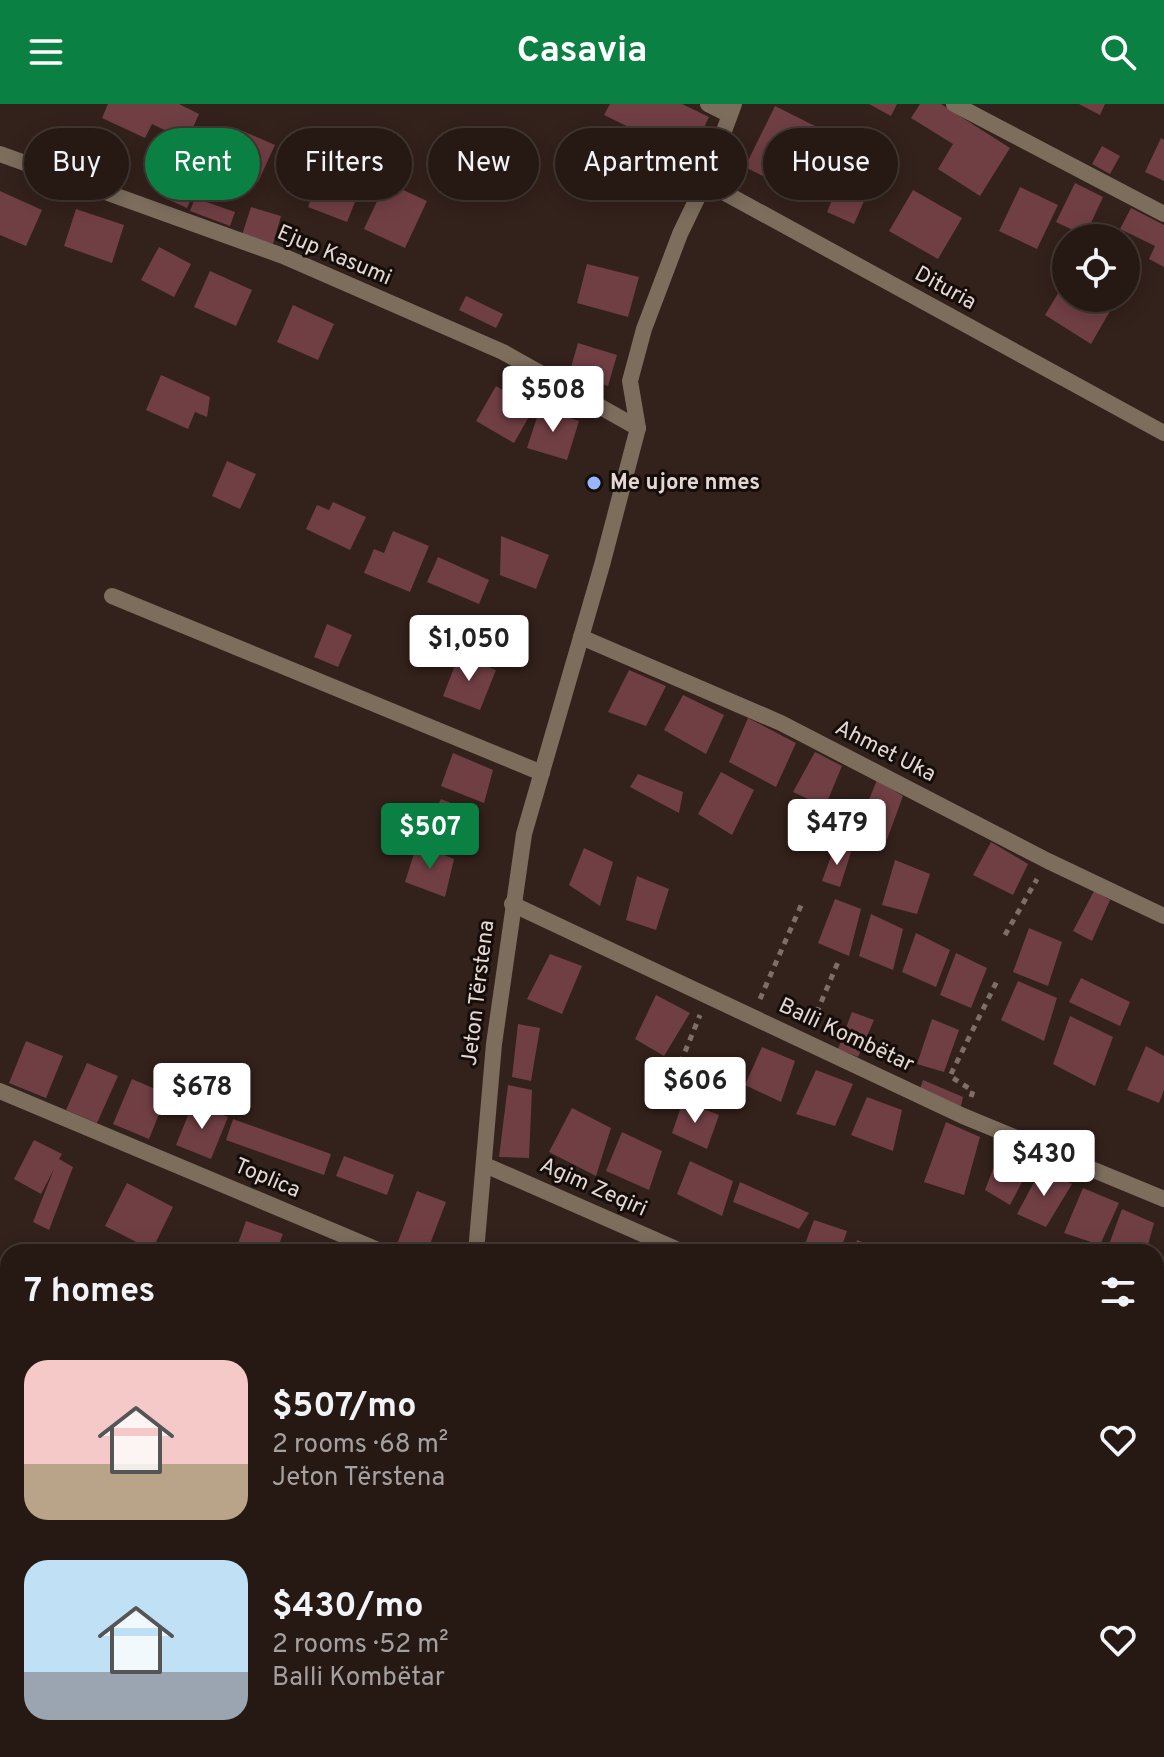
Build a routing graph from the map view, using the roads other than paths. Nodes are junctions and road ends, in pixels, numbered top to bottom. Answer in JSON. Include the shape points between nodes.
{"nodes":[{"id":1,"x":708,"y":104,"type":"edge"},
{"id":2,"x":954,"y":104,"type":"edge"},
{"id":3,"x":731,"y":109,"type":"edge"},
{"id":4,"x":724,"y":128,"type":"edge"},
{"id":5,"x":0,"y":154,"type":"edge"},
{"id":6,"x":696,"y":200,"type":"edge"},
{"id":7,"x":738,"y":200,"type":"edge"},
{"id":8,"x":1164,"y":214,"type":"edge"},
{"id":9,"x":638,"y":428,"type":"junction"},
{"id":10,"x":1164,"y":433,"type":"edge"},
{"id":11,"x":112,"y":596,"type":"dead end"},
{"id":12,"x":581,"y":637,"type":"junction"},
{"id":13,"x":542,"y":773,"type":"junction"},
{"id":14,"x":512,"y":904,"type":"junction"},
{"id":15,"x":1164,"y":916,"type":"edge"},
{"id":16,"x":0,"y":1091,"type":"edge"},
{"id":17,"x":485,"y":1165,"type":"junction"},
{"id":18,"x":1164,"y":1199,"type":"edge"},
{"id":19,"x":364,"y":1244,"type":"edge"},
{"id":20,"x":477,"y":1244,"type":"edge"},
{"id":21,"x":665,"y":1244,"type":"edge"}],
"edges":[{"from":1,"to":3,"type":"street"},
{"from":2,"to":8,"type":"street"},
{"from":3,"to":4,"type":"street","name":"Jeton Tërstena"},
{"from":5,"to":9,"type":"street","name":"Ejup Kasumi","via":[[283,256],[503,352]]},
{"from":6,"to":9,"type":"street","name":"Jeton Tërstena","via":[[644,329],[630,381]]},
{"from":7,"to":10,"type":"street","name":"Dituria"},
{"from":9,"to":12,"type":"street","name":"Jeton Tërstena"},
{"from":11,"to":13,"type":"street"},
{"from":12,"to":13,"type":"street","name":"Jeton Tërstena"},
{"from":12,"to":15,"type":"street","name":"Ahmet Uka","via":[[781,723]]},
{"from":13,"to":14,"type":"street","name":"Jeton Tërstena"},
{"from":14,"to":17,"type":"street","name":"Jeton Tërstena"},
{"from":14,"to":18,"type":"street","name":"Balli Kombëtar","via":[[963,1116]]},
{"from":16,"to":19,"type":"street","name":"Toplica"},
{"from":17,"to":20,"type":"street","name":"Jeton Tërstena"},
{"from":17,"to":21,"type":"street","name":"Agim Zeqiri"}]}
